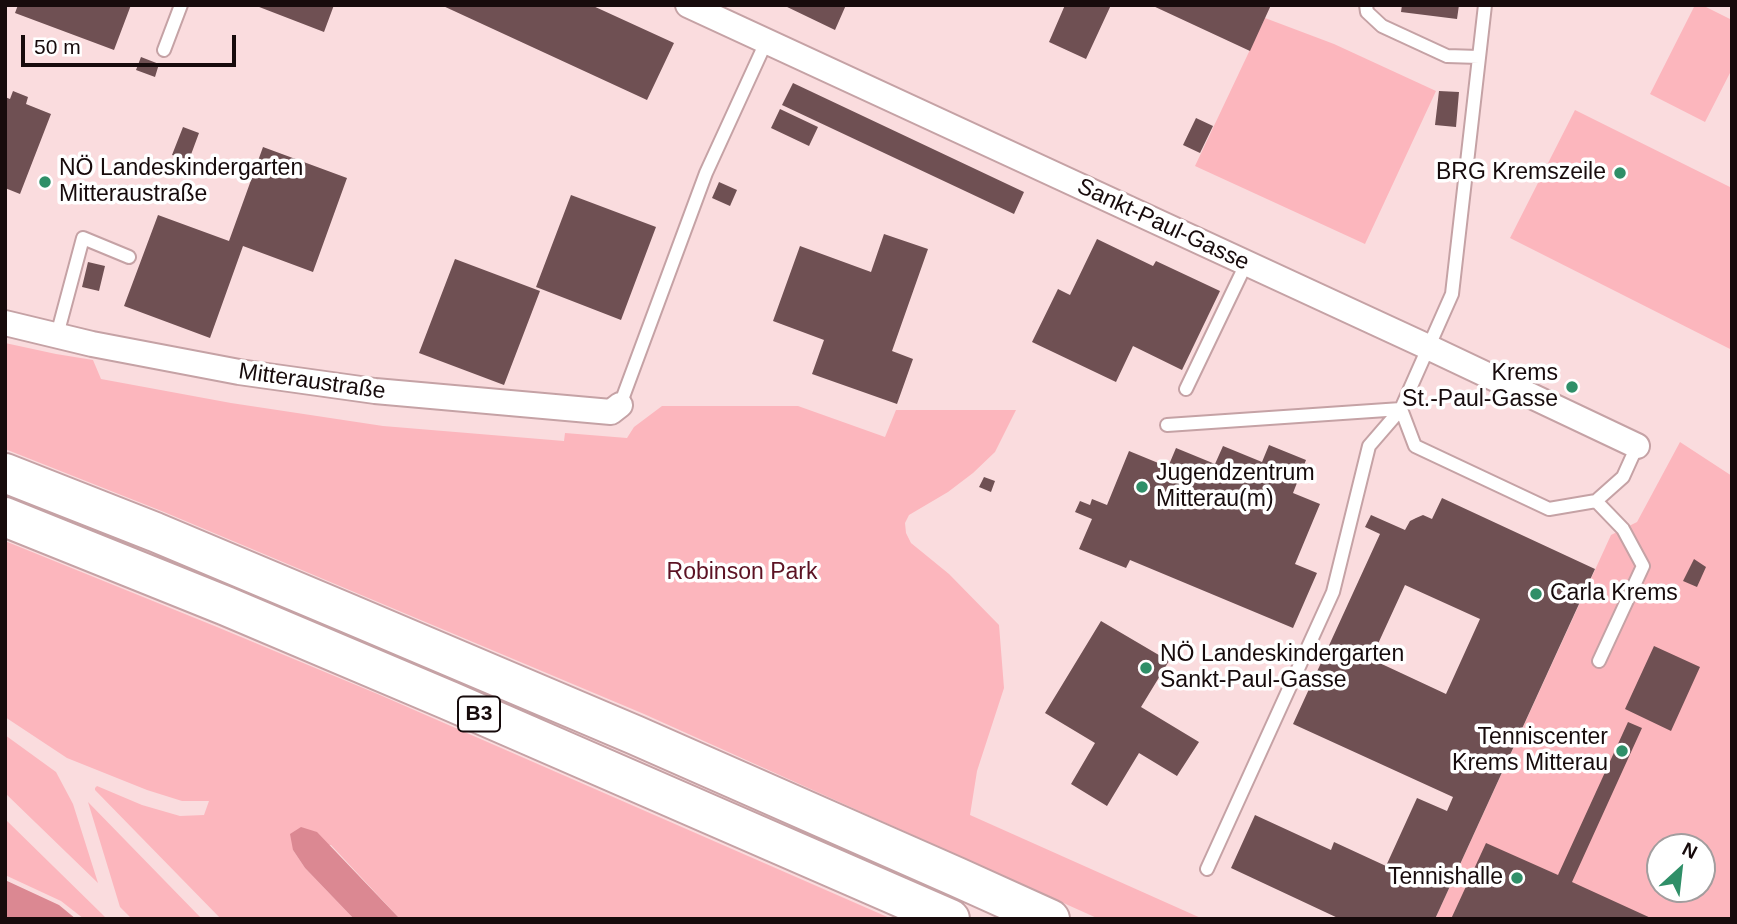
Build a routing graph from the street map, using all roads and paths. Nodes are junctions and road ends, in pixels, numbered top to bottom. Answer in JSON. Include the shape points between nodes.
{"nodes":[{"id":1,"x":181,"y":5,"type":"edge"},
{"id":2,"x":688,"y":5,"type":"edge"},
{"id":3,"x":1366,"y":5,"type":"edge"},
{"id":4,"x":1485,"y":5,"type":"edge"},
{"id":5,"x":766,"y":41,"type":"junction"},
{"id":6,"x":164,"y":50,"type":"dead end"},
{"id":7,"x":1479,"y":57,"type":"junction"},
{"id":8,"x":130,"y":257,"type":"dead end"},
{"id":9,"x":1246,"y":264,"type":"junction"},
{"id":10,"x":5,"y":323,"type":"edge"},
{"id":11,"x":57,"y":335,"type":"junction"},
{"id":12,"x":1428,"y":347,"type":"junction"},
{"id":13,"x":1186,"y":389,"type":"dead end"},
{"id":14,"x":620,"y":405,"type":"joint"},
{"id":15,"x":1401,"y":409,"type":"junction"},
{"id":16,"x":1167,"y":425,"type":"dead end"},
{"id":17,"x":1637,"y":446,"type":"joint"},
{"id":18,"x":5,"y":473,"type":"edge"},
{"id":19,"x":1596,"y":501,"type":"junction"},
{"id":20,"x":5,"y":517,"type":"edge"},
{"id":21,"x":1600,"y":661,"type":"dead end"},
{"id":22,"x":1207,"y":869,"type":"dead end"},
{"id":23,"x":950,"y":919,"type":"edge"},
{"id":24,"x":1049,"y":919,"type":"edge"}],
"edges":[{"from":1,"to":6,"type":"lane"},
{"from":2,"to":5,"type":"street","name":"Sankt-Paul-Gasse"},
{"from":3,"to":7,"type":"lane","via":[[1382,26],[1447,56]]},
{"from":4,"to":7,"type":"lane"},
{"from":5,"to":9,"type":"street","name":"Sankt-Paul-Gasse"},
{"from":5,"to":14,"type":"lane","via":[[706,173]]},
{"from":7,"to":12,"type":"lane","via":[[1452,294]]},
{"from":8,"to":11,"type":"lane","via":[[83,238]]},
{"from":9,"to":12,"type":"street","name":"Sankt-Paul-Gasse"},
{"from":9,"to":13,"type":"lane"},
{"from":10,"to":11,"type":"street","name":"Mitteraustraße"},
{"from":11,"to":14,"type":"street","name":"Mitteraustraße","via":[[239,372],[375,391],[611,412]]},
{"from":12,"to":15,"type":"lane"},
{"from":12,"to":17,"type":"street","name":"Sankt-Paul-Gasse"},
{"from":15,"to":16,"type":"lane"},
{"from":15,"to":19,"type":"lane","via":[[1415,446],[1549,509]]},
{"from":15,"to":22,"type":"lane","via":[[1369,446],[1333,592]]},
{"from":17,"to":19,"type":"lane","via":[[1623,477]]},
{"from":18,"to":24,"type":"highway","number":"B3","via":[[375,624]]},
{"from":19,"to":21,"type":"lane","via":[[1623,529],[1643,566]]},
{"from":20,"to":23,"type":"highway","number":"B3","via":[[450,701]]}]}
